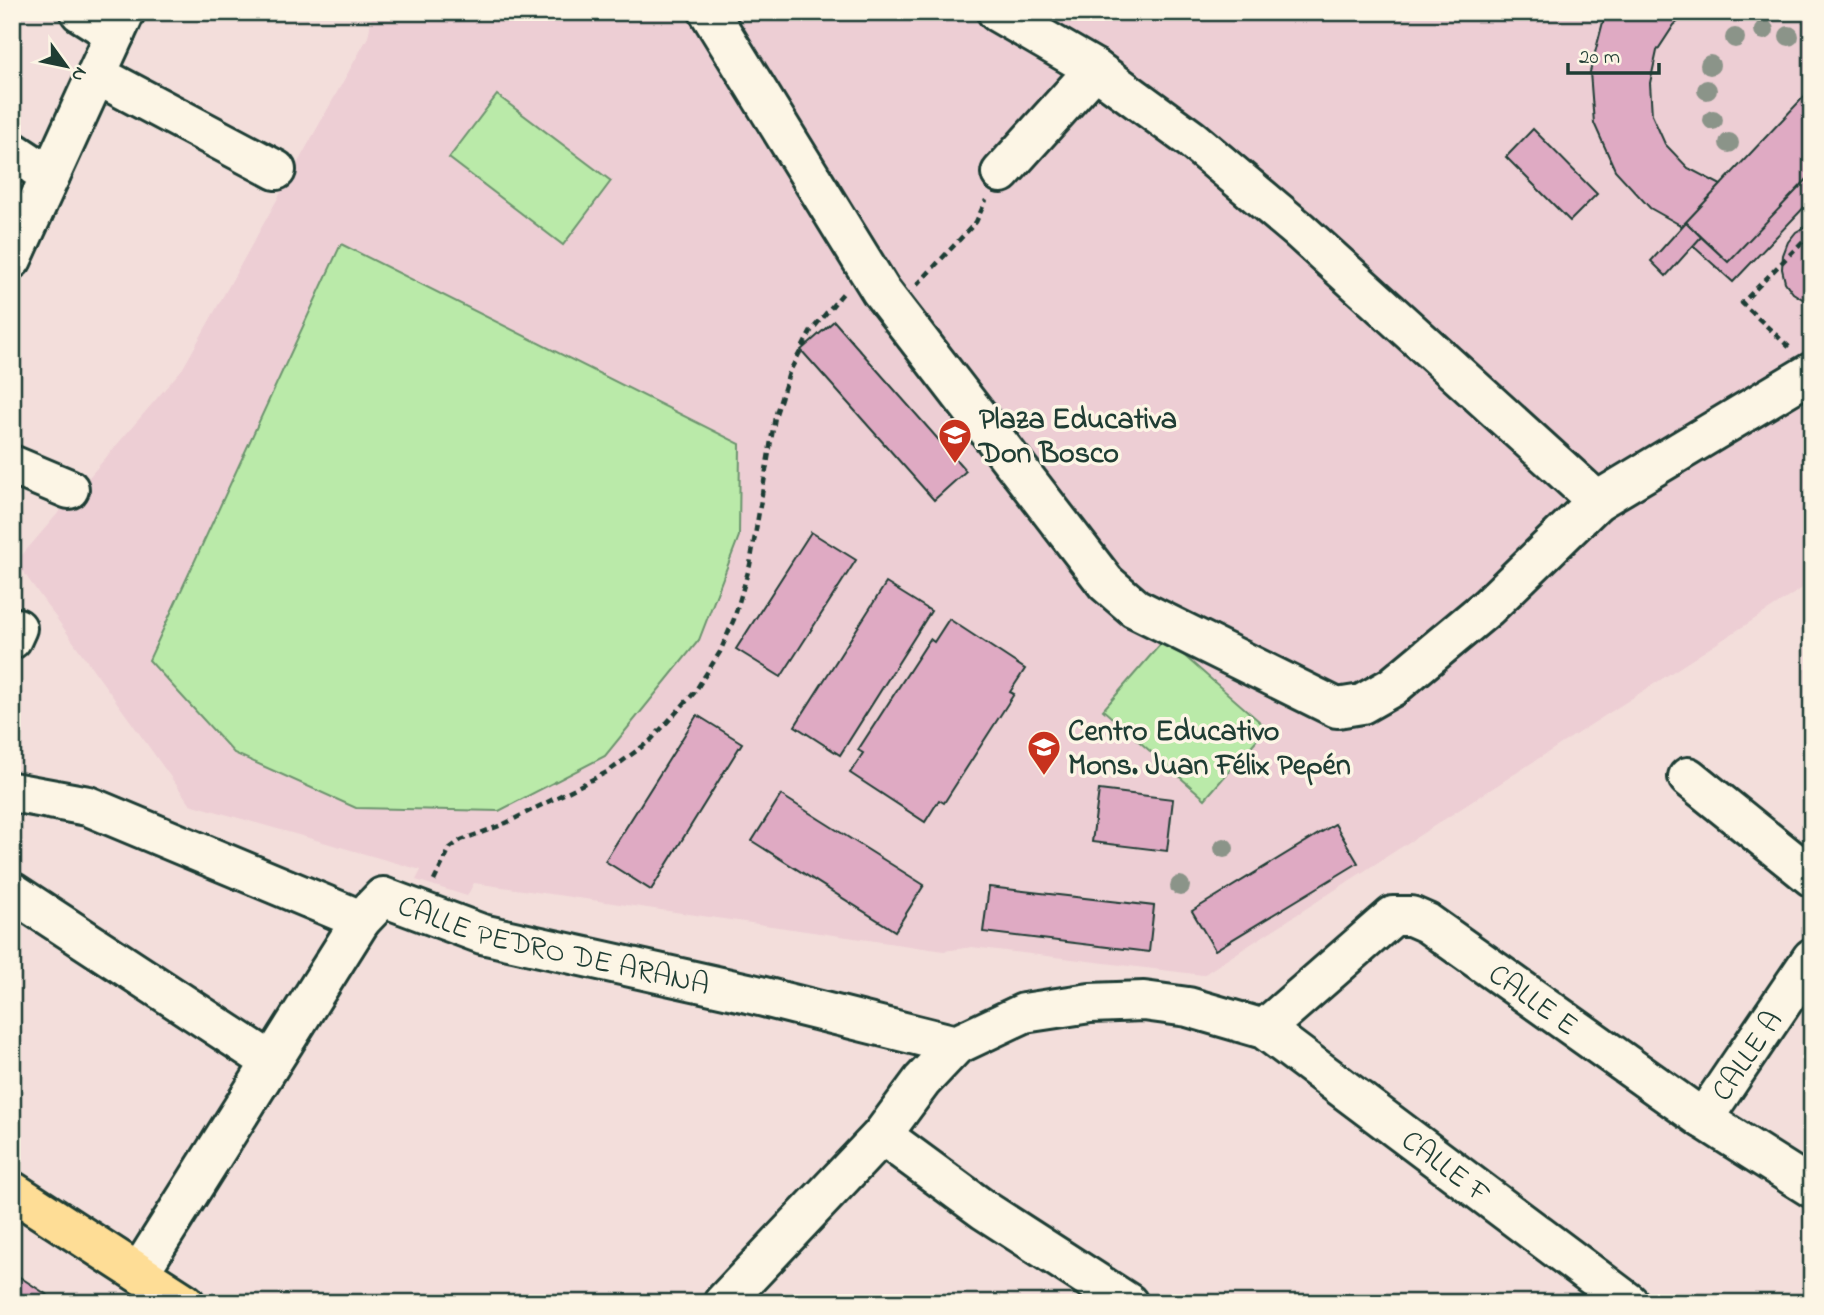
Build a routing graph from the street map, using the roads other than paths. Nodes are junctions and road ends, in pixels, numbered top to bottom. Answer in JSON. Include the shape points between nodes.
{"nodes":[{"id":1,"x":80,"y":12,"type":"edge"},
{"id":2,"x":709,"y":12,"type":"edge"},
{"id":3,"x":997,"y":12,"type":"edge"},
{"id":4,"x":120,"y":23,"type":"edge"},
{"id":5,"x":1095,"y":69,"type":"junction"},
{"id":6,"x":97,"y":75,"type":"junction"},
{"id":7,"x":12,"y":151,"type":"edge"},
{"id":8,"x":276,"y":170,"type":"dead end"},
{"id":9,"x":1001,"y":173,"type":"road end"},
{"id":10,"x":50,"y":176,"type":"junction"},
{"id":11,"x":12,"y":259,"type":"edge"},
{"id":12,"x":1802,"y":361,"type":"edge"},
{"id":13,"x":12,"y":465,"type":"edge"},
{"id":14,"x":69,"y":489,"type":"dead end"},
{"id":15,"x":1597,"y":501,"type":"junction"},
{"id":16,"x":1688,"y":777,"type":"dead end"},
{"id":17,"x":12,"y":792,"type":"edge"},
{"id":18,"x":1812,"y":877,"type":"edge"},
{"id":19,"x":12,"y":891,"type":"edge"},
{"id":20,"x":361,"y":920,"type":"junction"},
{"id":21,"x":1812,"y":958,"type":"edge"},
{"id":22,"x":1264,"y":1029,"type":"junction"},
{"id":23,"x":956,"y":1045,"type":"junction"},
{"id":24,"x":270,"y":1061,"type":"junction"},
{"id":25,"x":1703,"y":1119,"type":"junction"},
{"id":26,"x":882,"y":1135,"type":"junction"},
{"id":27,"x":1812,"y":1188,"type":"edge"},
{"id":28,"x":12,"y":1191,"type":"edge"},
{"id":29,"x":139,"y":1273,"type":"junction"},
{"id":30,"x":185,"y":1303,"type":"edge"},
{"id":31,"x":723,"y":1303,"type":"edge"},
{"id":32,"x":1128,"y":1303,"type":"edge"},
{"id":33,"x":1629,"y":1303,"type":"edge"}],
"edges":[{"from":1,"to":4,"type":"street"},
{"from":2,"to":15,"type":"street","via":[[893,306],[1107,583],[1135,608],[1337,708],[1362,704],[1392,687],[1488,607]]},
{"from":3,"to":5,"type":"street"},
{"from":4,"to":6,"type":"street"},
{"from":5,"to":9,"type":"street"},
{"from":5,"to":15,"type":"street","via":[[1191,139],[1299,230]]},
{"from":6,"to":8,"type":"street"},
{"from":6,"to":10,"type":"street"},
{"from":7,"to":10,"type":"street"},
{"from":10,"to":11,"type":"street"},
{"from":12,"to":15,"type":"street"},
{"from":13,"to":14,"type":"street"},
{"from":16,"to":18,"type":"street"},
{"from":17,"to":20,"type":"street","name":"CALLE PEDRO DE ARANA","via":[[88,806]]},
{"from":19,"to":24,"type":"street"},
{"from":20,"to":23,"type":"street","name":"CALLE PEDRO DE ARANA","via":[[383,897],[482,934]]},
{"from":20,"to":24,"type":"street"},
{"from":21,"to":25,"type":"street","name":"CALLE A"},
{"from":22,"to":23,"type":"street","via":[[1188,1007],[1090,1003],[1024,1013]]},
{"from":22,"to":25,"type":"street","name":"CALLE E","via":[[1394,916],[1411,916]]},
{"from":22,"to":33,"type":"street","name":"CALLE F"},
{"from":23,"to":26,"type":"street"},
{"from":24,"to":29,"type":"street"},
{"from":25,"to":27,"type":"street","name":"CALLE E"},
{"from":26,"to":31,"type":"street"},
{"from":26,"to":32,"type":"street","via":[[984,1210]]},
{"from":28,"to":29,"type":"main road"},
{"from":29,"to":30,"type":"main road"}]}
